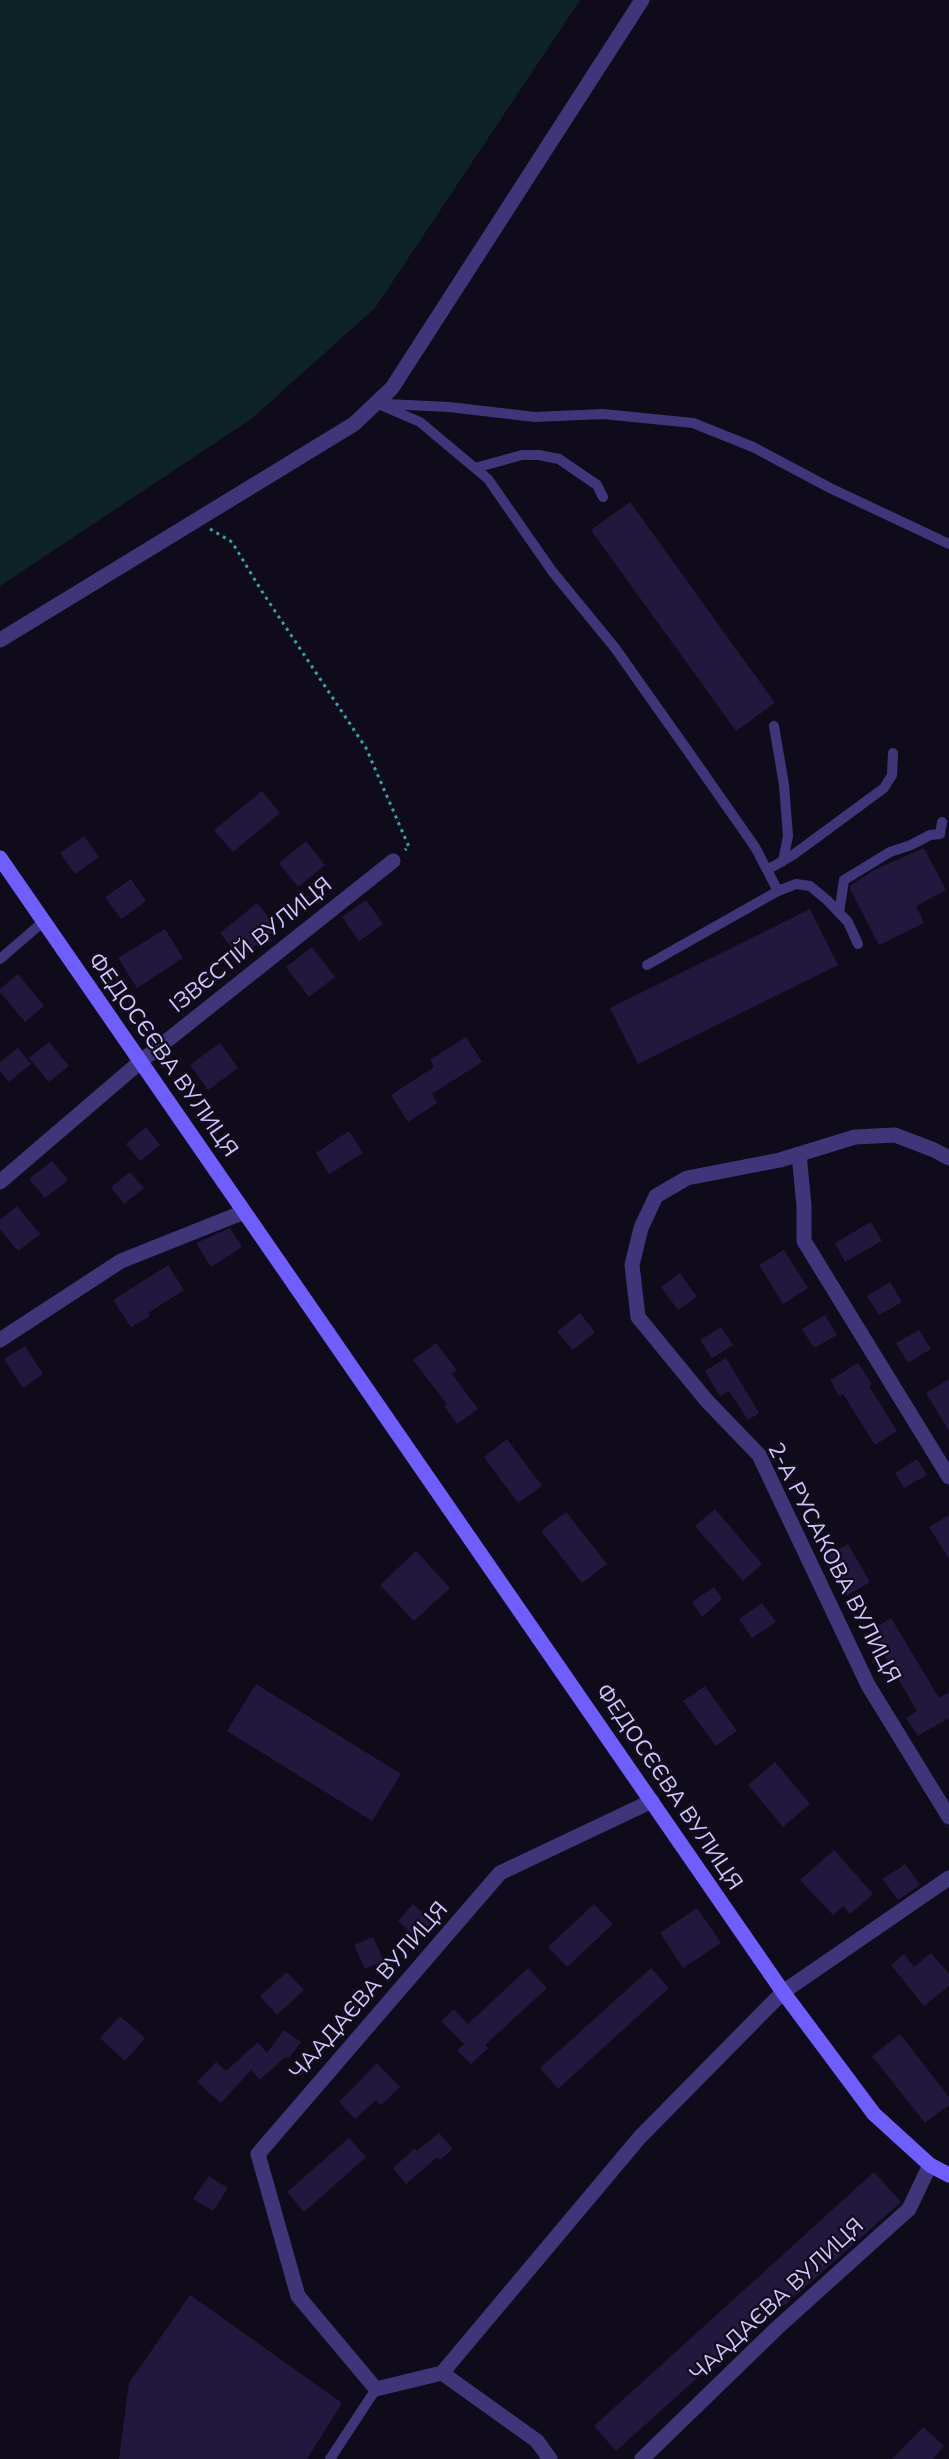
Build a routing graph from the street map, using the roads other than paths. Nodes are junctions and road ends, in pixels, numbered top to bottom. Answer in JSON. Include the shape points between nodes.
{"nodes":[{"id":1,"x":642,"y":0,"type":"edge"},
{"id":2,"x":376,"y":403,"type":"junction"},
{"id":3,"x":475,"y":468,"type":"junction"},
{"id":4,"x":603,"y":497,"type":"dead end"},
{"id":5,"x":949,"y":544,"type":"edge"},
{"id":6,"x":0,"y":640,"type":"edge"},
{"id":7,"x":774,"y":726,"type":"dead end"},
{"id":8,"x":893,"y":753,"type":"dead end"},
{"id":9,"x":942,"y":822,"type":"dead end"},
{"id":10,"x":0,"y":858,"type":"edge"},
{"id":11,"x":393,"y":861,"type":"road end"},
{"id":12,"x":783,"y":861,"type":"junction"},
{"id":13,"x":767,"y":870,"type":"junction"},
{"id":14,"x":778,"y":891,"type":"junction"},
{"id":15,"x":839,"y":913,"type":"junction"},
{"id":16,"x":44,"y":922,"type":"junction"},
{"id":17,"x":858,"y":944,"type":"dead end"},
{"id":18,"x":0,"y":959,"type":"edge"},
{"id":19,"x":647,"y":965,"type":"dead end"},
{"id":20,"x":140,"y":1062,"type":"junction"},
{"id":21,"x":799,"y":1154,"type":"junction"},
{"id":22,"x":949,"y":1158,"type":"edge"},
{"id":23,"x":0,"y":1182,"type":"edge"},
{"id":24,"x":244,"y":1212,"type":"junction"},
{"id":25,"x":0,"y":1340,"type":"edge"},
{"id":26,"x":949,"y":1477,"type":"edge"},
{"id":27,"x":652,"y":1801,"type":"junction"},
{"id":28,"x":949,"y":1817,"type":"edge"},
{"id":29,"x":949,"y":1878,"type":"edge"},
{"id":30,"x":783,"y":1992,"type":"junction"},
{"id":31,"x":930,"y":2165,"type":"junction"},
{"id":32,"x":949,"y":2175,"type":"edge"},
{"id":33,"x":442,"y":2373,"type":"junction"},
{"id":34,"x":376,"y":2389,"type":"junction"},
{"id":35,"x":330,"y":2459,"type":"edge"},
{"id":36,"x":550,"y":2459,"type":"edge"},
{"id":37,"x":642,"y":2459,"type":"edge"}],
"edges":[{"from":1,"to":2,"type":"street","via":[[392,388]]},
{"from":2,"to":3,"type":"lane","via":[[420,422]]},
{"from":2,"to":5,"type":"lane","via":[[535,417],[603,414],[693,423],[753,447]]},
{"from":2,"to":6,"type":"street","via":[[354,424]]},
{"from":3,"to":4,"type":"lane","via":[[522,455],[559,459],[597,485]]},
{"from":3,"to":13,"type":"lane","via":[[488,479],[552,571],[615,648],[755,847]]},
{"from":7,"to":12,"type":"lane","via":[[788,836]]},
{"from":8,"to":12,"type":"lane","via":[[892,775],[884,788]]},
{"from":9,"to":15,"type":"lane","via":[[940,834],[890,852],[844,880]]},
{"from":10,"to":16,"type":"main road","name":"ФЕДОСЄЄВА ВУЛИЦЯ"},
{"from":11,"to":20,"type":"street","name":"ІЗВЄСТІЙ ВУЛИЦЯ"},
{"from":12,"to":13,"type":"lane"},
{"from":13,"to":14,"type":"lane"},
{"from":14,"to":15,"type":"lane","via":[[796,884],[810,886]]},
{"from":14,"to":19,"type":"lane"},
{"from":15,"to":17,"type":"lane"},
{"from":16,"to":18,"type":"lane"},
{"from":16,"to":20,"type":"main road","name":"ФЕДОСЄЄВА ВУЛИЦЯ"},
{"from":20,"to":23,"type":"street","name":"ІЗВЄСТІЙ ВУЛИЦЯ"},
{"from":20,"to":24,"type":"main road","name":"ФЕДОСЄЄВА ВУЛИЦЯ"},
{"from":21,"to":22,"type":"street","name":"2-А РУСАКОВА ВУЛИЦЯ","via":[[855,1137],[895,1135]]},
{"from":21,"to":26,"type":"street","via":[[804,1240]]},
{"from":21,"to":28,"type":"street","name":"2-А РУСАКОВА ВУЛИЦЯ","via":[[687,1178],[656,1196],[641,1228],[632,1265],[638,1317],[707,1401],[759,1455],[868,1685]]},
{"from":24,"to":25,"type":"street","via":[[121,1261]]},
{"from":24,"to":27,"type":"main road","name":"ФЕДОСЄЄВА ВУЛИЦЯ"},
{"from":27,"to":30,"type":"main road","name":"ФЕДОСЄЄВА ВУЛИЦЯ"},
{"from":27,"to":34,"type":"street","name":"ЧААДАЄВА ВУЛИЦЯ","via":[[500,1873],[258,2154],[298,2296]]},
{"from":29,"to":30,"type":"street"},
{"from":30,"to":31,"type":"main road","name":"ФЕДОСЄЄВА ВУЛИЦЯ","via":[[874,2114]]},
{"from":30,"to":33,"type":"street","via":[[640,2137]]},
{"from":31,"to":32,"type":"main road","name":"ФЕДОСЄЄВА ВУЛИЦЯ"},
{"from":31,"to":37,"type":"street","name":"ЧААДАЄВА ВУЛИЦЯ","via":[[909,2209],[777,2328]]},
{"from":33,"to":34,"type":"street"},
{"from":33,"to":36,"type":"street","via":[[537,2440]]},
{"from":34,"to":35,"type":"lane"}]}
